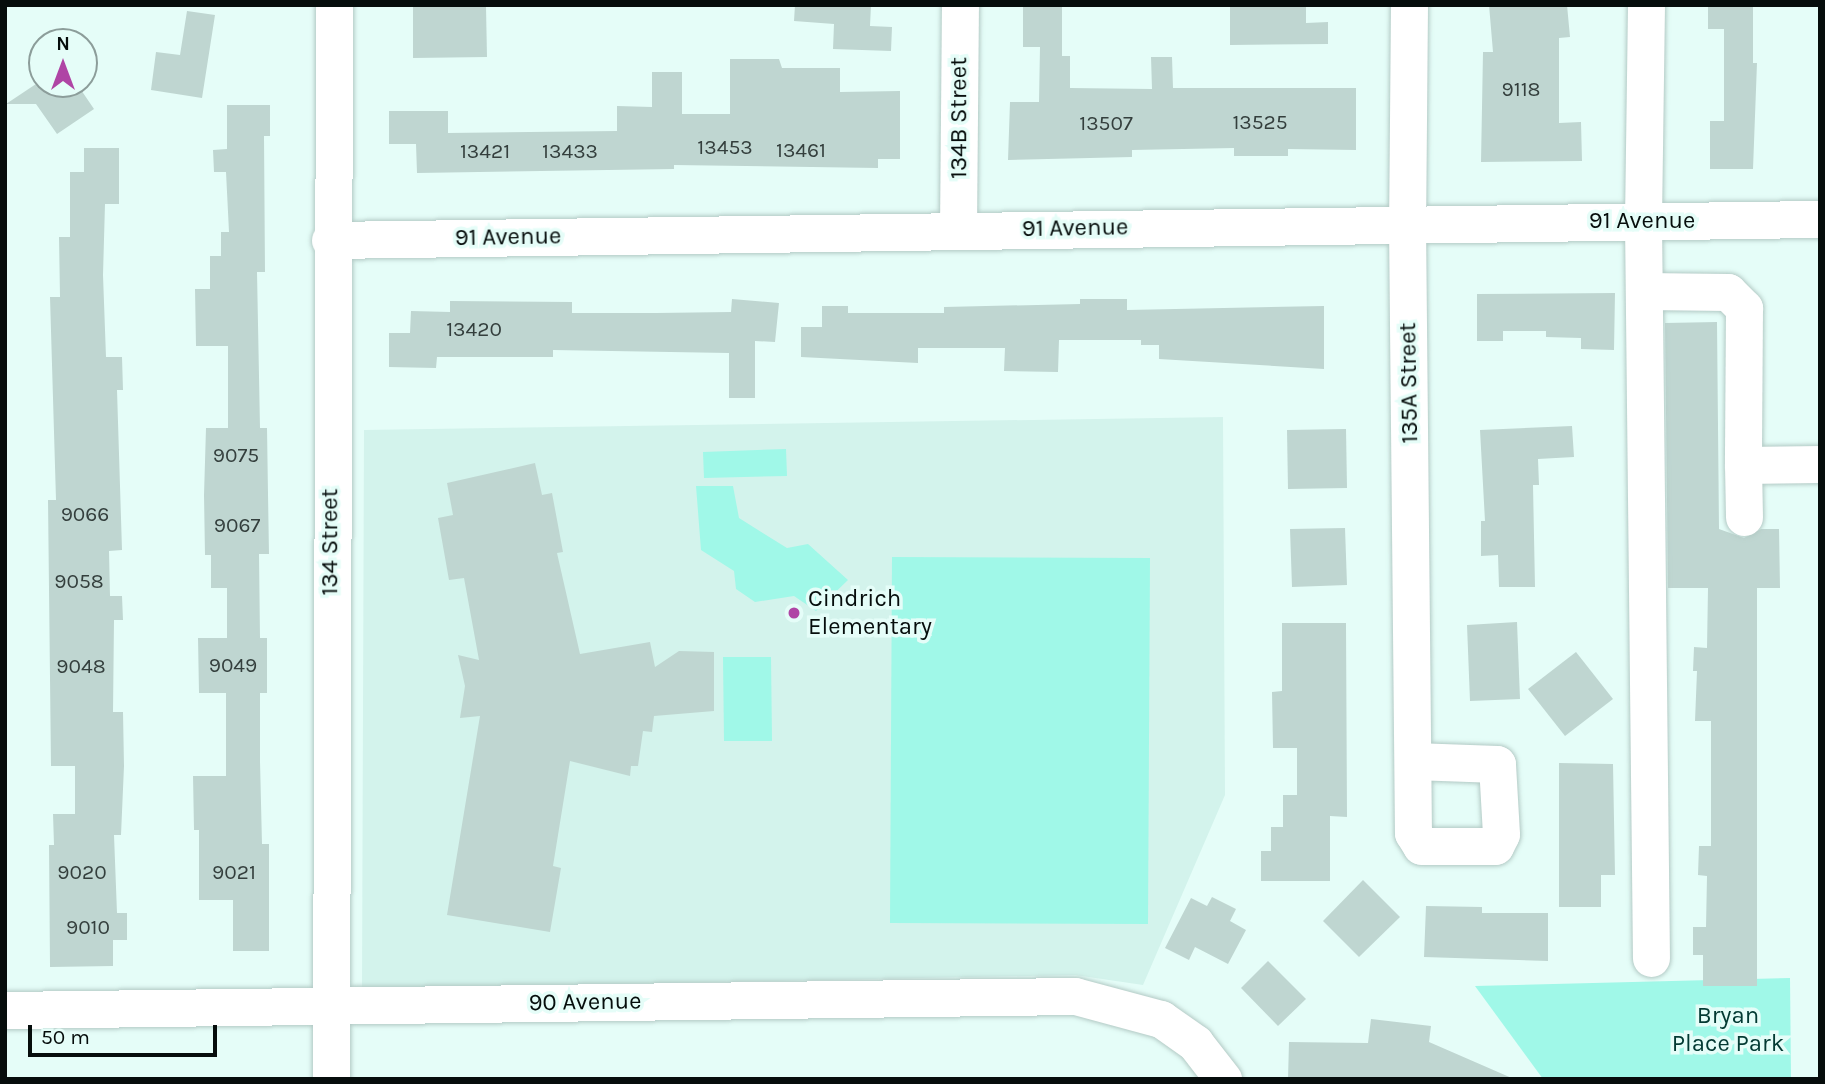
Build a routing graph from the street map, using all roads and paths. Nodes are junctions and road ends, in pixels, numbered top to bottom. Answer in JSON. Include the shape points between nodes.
{"nodes":[{"id":1,"x":334,"y":5,"type":"edge"},
{"id":2,"x":960,"y":5,"type":"edge"},
{"id":3,"x":1409,"y":5,"type":"edge"},
{"id":4,"x":1646,"y":5,"type":"edge"},
{"id":5,"x":1820,"y":219,"type":"edge"},
{"id":6,"x":1643,"y":221,"type":"junction"},
{"id":7,"x":1407,"y":222,"type":"junction"},
{"id":8,"x":958,"y":230,"type":"junction"},
{"id":9,"x":330,"y":240,"type":"junction"},
{"id":10,"x":1644,"y":291,"type":"junction"},
{"id":11,"x":1820,"y":464,"type":"edge"},
{"id":12,"x":1743,"y":465,"type":"junction"},
{"id":13,"x":1744,"y":517,"type":"dead end"},
{"id":14,"x":1413,"y":761,"type":"dead end"},
{"id":15,"x":1651,"y":958,"type":"dead end"},
{"id":16,"x":331,"y":1006,"type":"junction"},
{"id":17,"x":5,"y":1010,"type":"edge"},
{"id":18,"x":331,"y":1079,"type":"edge"},
{"id":19,"x":1223,"y":1079,"type":"edge"}],
"edges":[{"from":1,"to":9,"type":"street","name":"134 Street"},
{"from":2,"to":8,"type":"street","name":"134B Street"},
{"from":3,"to":7,"type":"street","name":"135A Street"},
{"from":4,"to":6,"type":"street"},
{"from":5,"to":6,"type":"street","name":"91 Avenue"},
{"from":6,"to":7,"type":"street","name":"91 Avenue"},
{"from":6,"to":10,"type":"street"},
{"from":7,"to":8,"type":"street","name":"91 Avenue"},
{"from":7,"to":14,"type":"street","name":"135A Street"},
{"from":8,"to":9,"type":"street","name":"91 Avenue"},
{"from":9,"to":16,"type":"street","name":"134 Street"},
{"from":10,"to":12,"type":"street","via":[[1728,292],[1744,308]]},
{"from":10,"to":15,"type":"street"},
{"from":11,"to":12,"type":"street"},
{"from":12,"to":13,"type":"street"},
{"from":16,"to":17,"type":"street","name":"90 Avenue"},
{"from":16,"to":18,"type":"street","name":"134 Street"},
{"from":16,"to":19,"type":"street","name":"90 Avenue","via":[[1075,996],[1161,1019],[1195,1043]]}]}
